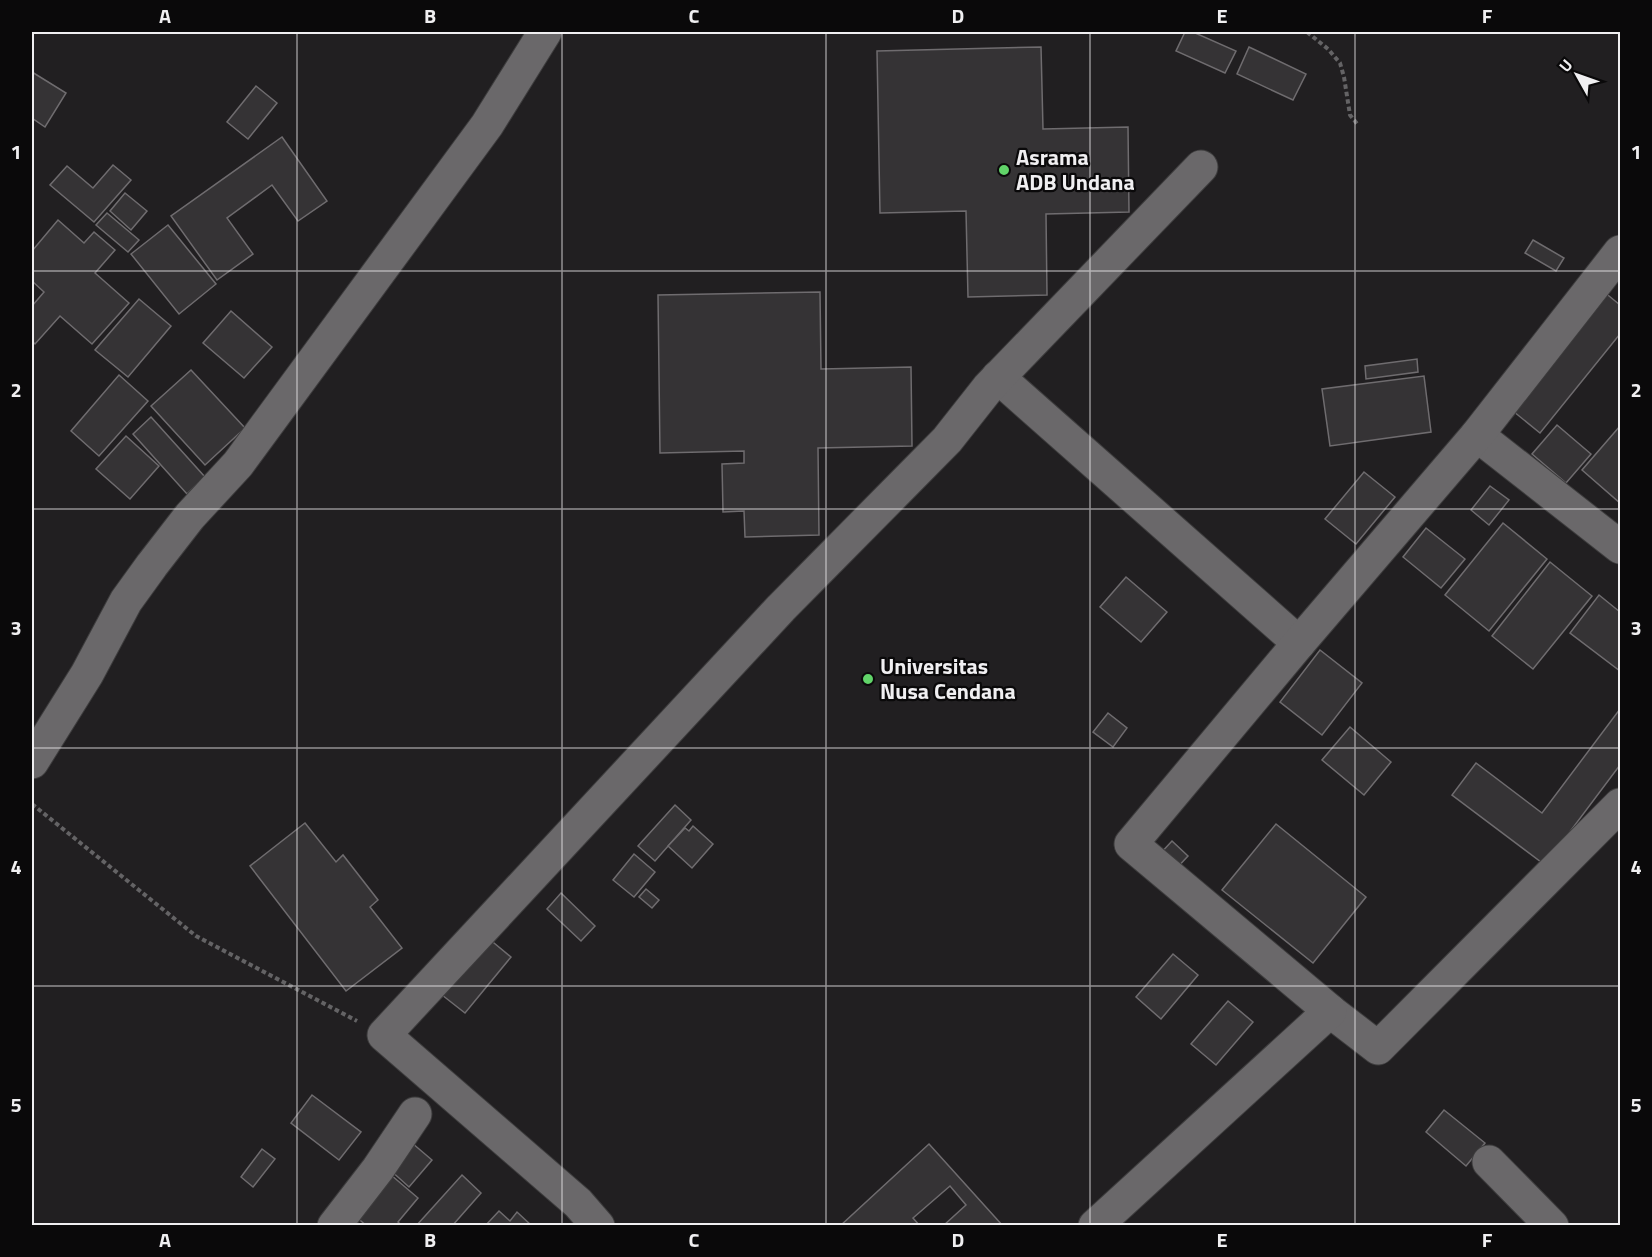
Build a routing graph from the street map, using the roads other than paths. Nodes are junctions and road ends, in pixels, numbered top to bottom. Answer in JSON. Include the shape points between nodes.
{"nodes":[{"id":1,"x":545,"y":32,"type":"edge"},
{"id":2,"x":1201,"y":167,"type":"dead end"},
{"id":3,"x":1620,"y":252,"type":"edge"},
{"id":4,"x":998,"y":377,"type":"junction"},
{"id":5,"x":1477,"y":435,"type":"junction"},
{"id":6,"x":1620,"y":547,"type":"edge"},
{"id":7,"x":1299,"y":643,"type":"junction"},
{"id":8,"x":32,"y":762,"type":"edge"},
{"id":9,"x":1620,"y":804,"type":"edge"},
{"id":10,"x":1330,"y":1011,"type":"junction"},
{"id":11,"x":415,"y":1114,"type":"dead end"},
{"id":12,"x":1489,"y":1162,"type":"dead end"},
{"id":13,"x":334,"y":1226,"type":"edge"},
{"id":14,"x":598,"y":1226,"type":"edge"},
{"id":15,"x":1095,"y":1226,"type":"edge"},
{"id":16,"x":1552,"y":1226,"type":"edge"}],
"edges":[{"from":1,"to":8,"type":"street","via":[[487,125],[238,464],[190,516],[126,601],[87,674]]},
{"from":2,"to":4,"type":"street"},
{"from":3,"to":5,"type":"street"},
{"from":4,"to":7,"type":"street"},
{"from":4,"to":14,"type":"street","via":[[947,440],[781,608],[384,1035],[579,1203]]},
{"from":5,"to":6,"type":"street"},
{"from":5,"to":7,"type":"street"},
{"from":7,"to":10,"type":"street","via":[[1131,844]]},
{"from":9,"to":10,"type":"street","via":[[1378,1048]]},
{"from":10,"to":15,"type":"street"},
{"from":11,"to":13,"type":"street"},
{"from":12,"to":16,"type":"street"}]}
